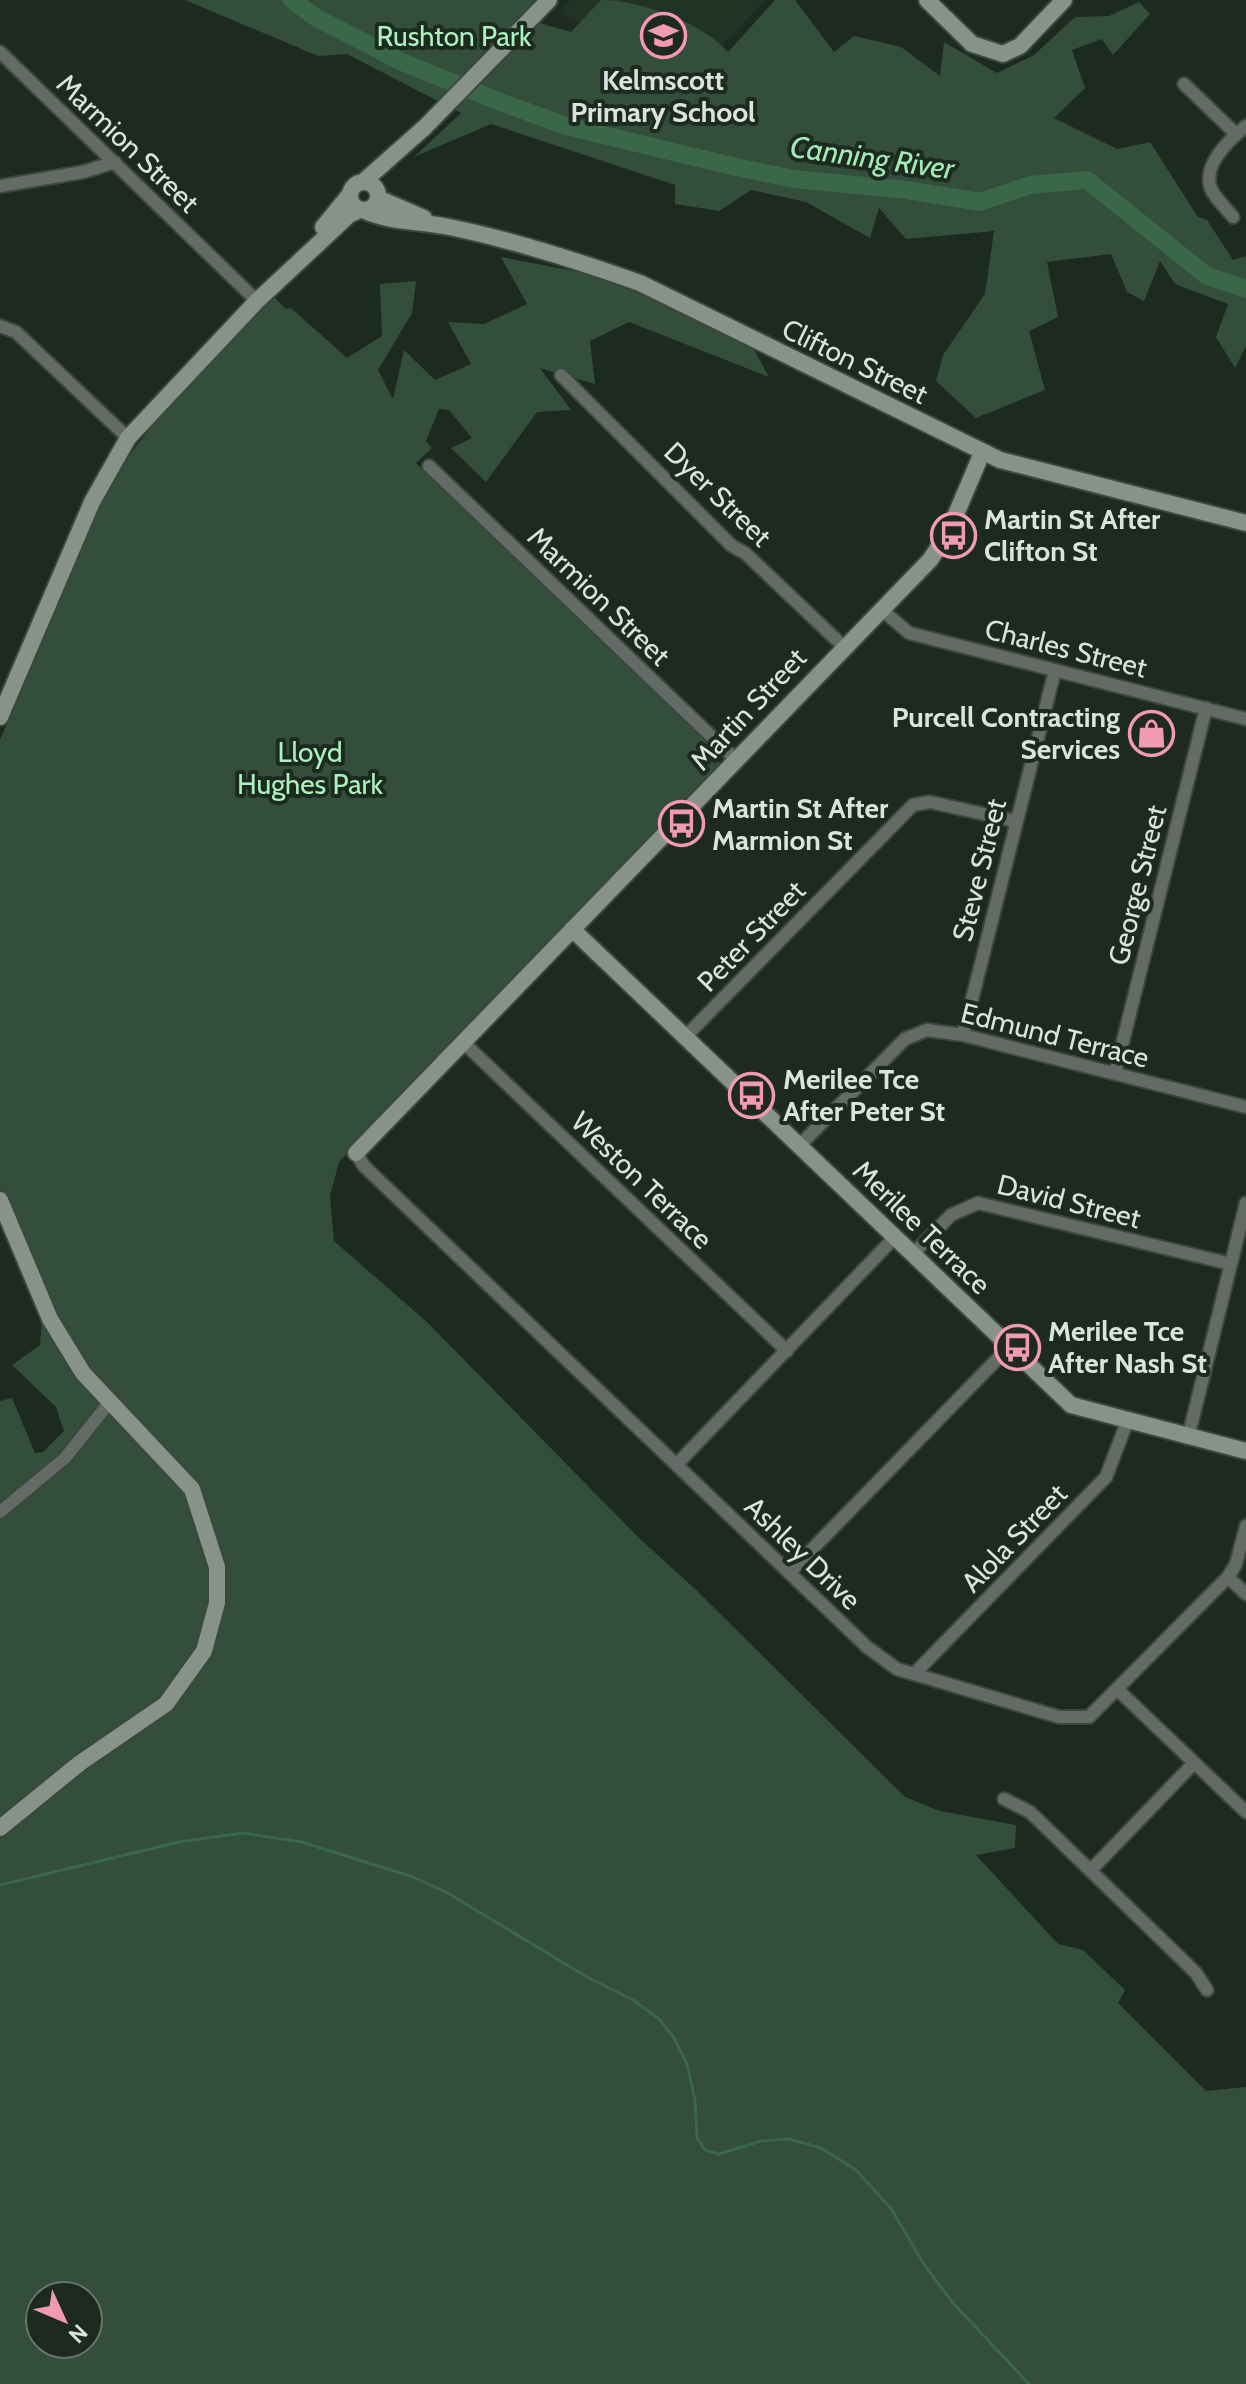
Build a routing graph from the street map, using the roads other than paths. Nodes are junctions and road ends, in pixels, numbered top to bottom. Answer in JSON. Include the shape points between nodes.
{"nodes":[{"id":1,"x":549,"y":0,"type":"edge"},
{"id":2,"x":927,"y":0,"type":"edge"},
{"id":3,"x":1064,"y":0,"type":"edge"},
{"id":4,"x":0,"y":52,"type":"edge"},
{"id":5,"x":1184,"y":84,"type":"dead end"},
{"id":6,"x":430,"y":122,"type":"junction"},
{"id":7,"x":1241,"y":130,"type":"edge"},
{"id":8,"x":115,"y":162,"type":"junction"},
{"id":9,"x":0,"y":186,"type":"edge"},
{"id":10,"x":356,"y":188,"type":"junction"},
{"id":11,"x":378,"y":196,"type":"junction"},
{"id":12,"x":362,"y":210,"type":"junction"},
{"id":13,"x":1233,"y":217,"type":"dead end"},
{"id":14,"x":448,"y":227,"type":"junction"},
{"id":15,"x":286,"y":271,"type":"junction"},
{"id":16,"x":257,"y":301,"type":"junction"},
{"id":17,"x":0,"y":326,"type":"edge"},
{"id":18,"x":561,"y":375,"type":"dead end"},
{"id":19,"x":128,"y":438,"type":"junction"},
{"id":20,"x":982,"y":453,"type":"junction"},
{"id":21,"x":429,"y":466,"type":"dead end"},
{"id":22,"x":1246,"y":523,"type":"edge"},
{"id":23,"x":882,"y":610,"type":"junction"},
{"id":24,"x":843,"y":646,"type":"junction"},
{"id":25,"x":1055,"y":670,"type":"junction"},
{"id":26,"x":1206,"y":708,"type":"junction"},
{"id":27,"x":0,"y":717,"type":"edge"},
{"id":28,"x":1246,"y":719,"type":"edge"},
{"id":29,"x":736,"y":760,"type":"junction"},
{"id":30,"x":1015,"y":821,"type":"junction"},
{"id":31,"x":572,"y":929,"type":"junction"},
{"id":32,"x":963,"y":1035,"type":"junction"},
{"id":33,"x":685,"y":1037,"type":"junction"},
{"id":34,"x":464,"y":1043,"type":"junction"},
{"id":35,"x":1115,"y":1073,"type":"junction"},
{"id":36,"x":1246,"y":1107,"type":"edge"},
{"id":37,"x":800,"y":1145,"type":"junction"},
{"id":38,"x":356,"y":1153,"type":"joint"},
{"id":39,"x":0,"y":1200,"type":"edge"},
{"id":40,"x":1246,"y":1203,"type":"edge"},
{"id":41,"x":895,"y":1237,"type":"junction"},
{"id":42,"x":913,"y":1254,"type":"junction"},
{"id":43,"x":1231,"y":1264,"type":"junction"},
{"id":44,"x":1009,"y":1347,"type":"junction"},
{"id":45,"x":787,"y":1351,"type":"junction"},
{"id":46,"x":109,"y":1403,"type":"junction"},
{"id":47,"x":1127,"y":1422,"type":"junction"},
{"id":48,"x":1188,"y":1438,"type":"junction"},
{"id":49,"x":1246,"y":1451,"type":"edge"},
{"id":50,"x":677,"y":1464,"type":"junction"},
{"id":51,"x":0,"y":1512,"type":"edge"},
{"id":52,"x":1246,"y":1526,"type":"edge"},
{"id":53,"x":789,"y":1573,"type":"junction"},
{"id":54,"x":1228,"y":1577,"type":"junction"},
{"id":55,"x":1246,"y":1594,"type":"edge"},
{"id":56,"x":915,"y":1673,"type":"junction"},
{"id":57,"x":1119,"y":1691,"type":"junction"},
{"id":58,"x":1194,"y":1763,"type":"junction"},
{"id":59,"x":1004,"y":1799,"type":"dead end"},
{"id":60,"x":1246,"y":1812,"type":"edge"},
{"id":61,"x":0,"y":1828,"type":"edge"},
{"id":62,"x":1091,"y":1870,"type":"junction"},
{"id":63,"x":1207,"y":1990,"type":"dead end"}],
"edges":[{"from":1,"to":6,"type":"main road"},
{"from":2,"to":3,"type":"main road","via":[[972,44],[1003,54],[1020,46]]},
{"from":4,"to":8,"type":"street","name":"Marmion Street"},
{"from":5,"to":7,"type":"street"},
{"from":6,"to":10,"type":"main road"},
{"from":6,"to":11,"type":"main road","via":[[389,171]]},
{"from":7,"to":13,"type":"street","via":[[1209,171],[1211,190]]},
{"from":8,"to":9,"type":"street"},
{"from":8,"to":16,"type":"street","name":"Marmion Street"},
{"from":10,"to":11,"type":"main road","via":[[374,185]]},
{"from":10,"to":12,"type":"main road","via":[[352,204]]},
{"from":10,"to":15,"type":"main road"},
{"from":11,"to":12,"type":"main road","via":[[373,207]]},
{"from":11,"to":14,"type":"main road","name":"Clifton Street"},
{"from":12,"to":14,"type":"main road","name":"Clifton Street"},
{"from":12,"to":15,"type":"main road","via":[[349,215]]},
{"from":14,"to":20,"type":"main road","name":"Clifton Street","via":[[640,283]]},
{"from":15,"to":16,"type":"main road"},
{"from":16,"to":19,"type":"main road"},
{"from":17,"to":19,"type":"street","via":[[16,332]]},
{"from":18,"to":24,"type":"street","name":"Dyer Street","via":[[725,539]]},
{"from":19,"to":27,"type":"main road","via":[[92,502]]},
{"from":20,"to":22,"type":"main road","name":"Clifton Street","via":[[1058,478]]},
{"from":20,"to":23,"type":"main road","name":"Martin Street","via":[[948,533]]},
{"from":21,"to":29,"type":"street","name":"Marmion Street"},
{"from":23,"to":24,"type":"main road","name":"Martin Street"},
{"from":23,"to":25,"type":"street","name":"Charles Street","via":[[909,633]]},
{"from":24,"to":29,"type":"main road","name":"Martin Street"},
{"from":25,"to":26,"type":"street","name":"Charles Street"},
{"from":25,"to":30,"type":"street","name":"Steve Street"},
{"from":26,"to":28,"type":"street","name":"Charles Street"},
{"from":26,"to":35,"type":"street","name":"George Street"},
{"from":29,"to":31,"type":"main road","name":"Martin Street"},
{"from":30,"to":32,"type":"street","name":"Steve Street"},
{"from":30,"to":33,"type":"street","name":"Peter Street","via":[[930,802],[913,805]]},
{"from":31,"to":33,"type":"main road","name":"Merilee Terrace"},
{"from":31,"to":34,"type":"main road","name":"Martin Street"},
{"from":32,"to":35,"type":"street","name":"Edmund Terrace"},
{"from":32,"to":37,"type":"street","name":"Edmund Terrace","via":[[927,1030],[905,1039]]},
{"from":33,"to":37,"type":"main road","name":"Merilee Terrace"},
{"from":34,"to":38,"type":"main road","name":"Martin Street"},
{"from":34,"to":45,"type":"street","name":"Weston Terrace"},
{"from":35,"to":36,"type":"street","name":"Edmund Terrace"},
{"from":37,"to":41,"type":"main road","name":"Merilee Terrace"},
{"from":38,"to":50,"type":"street","name":"Ashley Drive"},
{"from":39,"to":46,"type":"main road","via":[[58,1332]]},
{"from":40,"to":43,"type":"street"},
{"from":41,"to":42,"type":"main road","name":"Merilee Terrace"},
{"from":41,"to":45,"type":"street"},
{"from":42,"to":43,"type":"street","name":"David Street","via":[[951,1215],[978,1203]]},
{"from":42,"to":44,"type":"main road","name":"Merilee Terrace"},
{"from":43,"to":48,"type":"street"},
{"from":44,"to":47,"type":"main road","name":"Merilee Terrace","via":[[1071,1405]]},
{"from":44,"to":53,"type":"street"},
{"from":45,"to":50,"type":"street"},
{"from":46,"to":51,"type":"street","via":[[65,1458]]},
{"from":46,"to":61,"type":"main road","via":[[192,1489],[217,1567],[214,1616],[204,1651],[166,1704],[80,1763]]},
{"from":47,"to":48,"type":"main road","name":"Merilee Terrace"},
{"from":47,"to":56,"type":"street","name":"Alola Street","via":[[1106,1477]]},
{"from":48,"to":49,"type":"main road","name":"Merilee Terrace"},
{"from":50,"to":53,"type":"street","name":"Ashley Drive"},
{"from":52,"to":54,"type":"street","name":"Ashley Drive"},
{"from":53,"to":56,"type":"street","name":"Ashley Drive","via":[[867,1647],[897,1669]]},
{"from":54,"to":55,"type":"street"},
{"from":54,"to":57,"type":"street","name":"Ashley Drive"},
{"from":56,"to":57,"type":"street","name":"Ashley Drive","via":[[1067,1719],[1089,1717]]},
{"from":57,"to":58,"type":"street"},
{"from":58,"to":60,"type":"street"},
{"from":58,"to":62,"type":"street"},
{"from":59,"to":62,"type":"street","via":[[1030,1812]]},
{"from":62,"to":63,"type":"street"}]}
